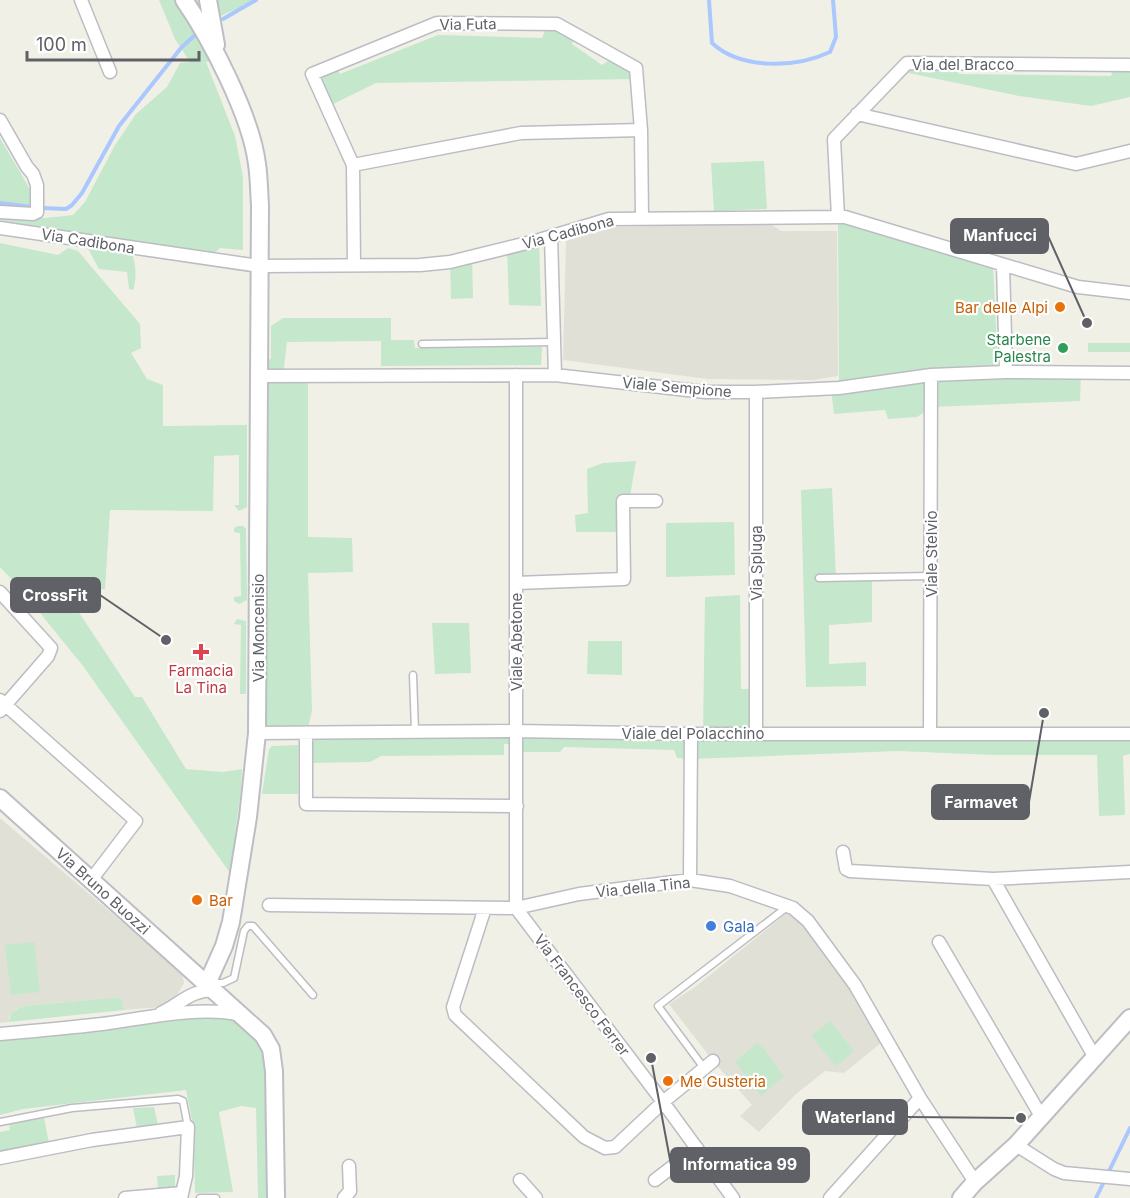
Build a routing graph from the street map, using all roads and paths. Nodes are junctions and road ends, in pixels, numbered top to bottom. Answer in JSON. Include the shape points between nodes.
{"nodes":[{"id":1,"x":81,"y":0,"type":"edge"},
{"id":2,"x":184,"y":0,"type":"edge"},
{"id":3,"x":208,"y":0,"type":"edge"},
{"id":4,"x":219,"y":61,"type":"junction"},
{"id":5,"x":1130,"y":65,"type":"edge"},
{"id":6,"x":110,"y":72,"type":"dead end"},
{"id":7,"x":857,"y":114,"type":"junction"},
{"id":8,"x":0,"y":120,"type":"edge"},
{"id":9,"x":641,"y":130,"type":"junction"},
{"id":10,"x":1130,"y":151,"type":"edge"},
{"id":11,"x":353,"y":165,"type":"junction"},
{"id":12,"x":0,"y":212,"type":"edge"},
{"id":13,"x":838,"y":216,"type":"junction"},
{"id":14,"x":642,"y":218,"type":"junction"},
{"id":15,"x":0,"y":228,"type":"edge"},
{"id":16,"x":550,"y":236,"type":"junction"},
{"id":17,"x":354,"y":265,"type":"junction"},
{"id":18,"x":1003,"y":265,"type":"junction"},
{"id":19,"x":259,"y":266,"type":"junction"},
{"id":20,"x":1130,"y":293,"type":"edge"},
{"id":21,"x":553,"y":342,"type":"junction"},
{"id":22,"x":422,"y":344,"type":"dead end"},
{"id":23,"x":1006,"y":372,"type":"junction"},
{"id":24,"x":1130,"y":373,"type":"edge"},
{"id":25,"x":516,"y":375,"type":"junction"},
{"id":26,"x":555,"y":375,"type":"junction"},
{"id":27,"x":931,"y":375,"type":"junction"},
{"id":28,"x":259,"y":376,"type":"junction"},
{"id":29,"x":756,"y":392,"type":"junction"},
{"id":30,"x":656,"y":501,"type":"dead end"},
{"id":31,"x":931,"y":576,"type":"junction"},
{"id":32,"x":819,"y":578,"type":"dead end"},
{"id":33,"x":516,"y":583,"type":"junction"},
{"id":34,"x":0,"y":592,"type":"edge"},
{"id":35,"x":413,"y":675,"type":"dead end"},
{"id":36,"x":2,"y":705,"type":"edge"},
{"id":37,"x":415,"y":731,"type":"junction"},
{"id":38,"x":516,"y":731,"type":"junction"},
{"id":39,"x":257,"y":733,"type":"junction"},
{"id":40,"x":306,"y":733,"type":"junction"},
{"id":41,"x":756,"y":733,"type":"junction"},
{"id":42,"x":930,"y":733,"type":"junction"},
{"id":43,"x":691,"y":734,"type":"junction"},
{"id":44,"x":1130,"y":734,"type":"edge"},
{"id":45,"x":0,"y":798,"type":"edge"},
{"id":46,"x":517,"y":806,"type":"junction"},
{"id":47,"x":843,"y":852,"type":"dead end"},
{"id":48,"x":1130,"y":872,"type":"edge"},
{"id":49,"x":993,"y":879,"type":"junction"},
{"id":50,"x":91,"y":880,"type":"junction"},
{"id":51,"x":690,"y":880,"type":"junction"},
{"id":52,"x":269,"y":905,"type":"dead end"},
{"id":53,"x":788,"y":906,"type":"junction"},
{"id":54,"x":485,"y":908,"type":"junction"},
{"id":55,"x":516,"y":908,"type":"junction"},
{"id":56,"x":939,"y":942,"type":"dead end"},
{"id":57,"x":206,"y":983,"type":"junction"},
{"id":58,"x":188,"y":995,"type":"junction"},
{"id":59,"x":313,"y":995,"type":"dead end"},
{"id":60,"x":196,"y":1012,"type":"junction"},
{"id":61,"x":244,"y":1016,"type":"junction"},
{"id":62,"x":151,"y":1017,"type":"junction"},
{"id":63,"x":1130,"y":1018,"type":"edge"},
{"id":64,"x":0,"y":1034,"type":"edge"},
{"id":65,"x":1094,"y":1056,"type":"junction"},
{"id":66,"x":708,"y":1065,"type":"joint"},
{"id":67,"x":920,"y":1098,"type":"junction"},
{"id":68,"x":663,"y":1102,"type":"junction"},
{"id":69,"x":1041,"y":1116,"type":"junction"},
{"id":70,"x":0,"y":1122,"type":"edge"},
{"id":71,"x":188,"y":1127,"type":"junction"},
{"id":72,"x":1016,"y":1145,"type":"junction"},
{"id":73,"x":697,"y":1148,"type":"junction"},
{"id":74,"x":0,"y":1158,"type":"edge"},
{"id":75,"x":350,"y":1166,"type":"dead end"},
{"id":76,"x":1125,"y":1179,"type":"edge"},
{"id":77,"x":520,"y":1180,"type":"dead end"},
{"id":78,"x":655,"y":1180,"type":"dead end"},
{"id":79,"x":975,"y":1182,"type":"junction"},
{"id":80,"x":182,"y":1195,"type":"edge"},
{"id":81,"x":125,"y":1198,"type":"edge"},
{"id":82,"x":200,"y":1198,"type":"edge"},
{"id":83,"x":216,"y":1198,"type":"edge"},
{"id":84,"x":276,"y":1198,"type":"edge"},
{"id":85,"x":344,"y":1198,"type":"edge"},
{"id":86,"x":536,"y":1198,"type":"edge"},
{"id":87,"x":733,"y":1198,"type":"edge"},
{"id":88,"x":830,"y":1198,"type":"edge"},
{"id":89,"x":961,"y":1198,"type":"edge"}],
"edges":[{"from":1,"to":6,"type":"street"},
{"from":2,"to":4,"type":"main road"},
{"from":3,"to":4,"type":"main road"},
{"from":4,"to":19,"type":"main road","name":"Via Moncenisio","via":[[248,129],[257,164]]},
{"from":5,"to":7,"type":"street","name":"Via del Bracco","via":[[907,63]]},
{"from":7,"to":10,"type":"street","via":[[1076,164]]},
{"from":7,"to":13,"type":"street","name":"Via del Bracco","via":[[834,139]]},
{"from":8,"to":12,"type":"street","via":[[33,174],[38,199],[37,212],[33,214]]},
{"from":9,"to":11,"type":"street","via":[[521,133]]},
{"from":9,"to":11,"type":"street","name":"Via Futa","via":[[636,68],[557,24],[437,23],[312,74]]},
{"from":9,"to":14,"type":"street","name":"Via Futa"},
{"from":11,"to":17,"type":"street","name":"Via Futa"},
{"from":13,"to":14,"type":"street","name":"Via Cadibona"},
{"from":13,"to":18,"type":"street","name":"Via Cadibona"},
{"from":14,"to":16,"type":"street","name":"Via Cadibona","via":[[600,220]]},
{"from":15,"to":19,"type":"street","name":"Via Cadibona"},
{"from":16,"to":17,"type":"street","name":"Via Cadibona","via":[[450,262]]},
{"from":16,"to":21,"type":"street"},
{"from":17,"to":19,"type":"street","name":"Via Cadibona"},
{"from":18,"to":20,"type":"street","name":"Via Cadibona","via":[[1078,287]]},
{"from":18,"to":23,"type":"street"},
{"from":19,"to":28,"type":"main road","name":"Via Moncenisio"},
{"from":21,"to":22,"type":"lane"},
{"from":21,"to":26,"type":"street"},
{"from":23,"to":24,"type":"street","name":"Viale Sempione"},
{"from":23,"to":27,"type":"street","name":"Viale Sempione"},
{"from":25,"to":26,"type":"street","name":"Viale Sempione"},
{"from":25,"to":28,"type":"street","name":"Viale Sempione"},
{"from":25,"to":33,"type":"street","name":"Viale Abetone"},
{"from":26,"to":29,"type":"street","name":"Viale Sempione","via":[[705,392]]},
{"from":27,"to":29,"type":"street","name":"Viale Sempione","via":[[838,388]]},
{"from":27,"to":31,"type":"street","name":"Viale Stelvio"},
{"from":28,"to":39,"type":"main road","name":"Via Moncenisio"},
{"from":29,"to":41,"type":"street","name":"Via Spluga"},
{"from":30,"to":33,"type":"street","via":[[624,501],[624,579]]},
{"from":31,"to":32,"type":"lane"},
{"from":31,"to":42,"type":"street","name":"Viale Stelvio"},
{"from":33,"to":38,"type":"street","name":"Viale Abetone"},
{"from":34,"to":36,"type":"street","via":[[51,648]]},
{"from":35,"to":37,"type":"lane"},
{"from":36,"to":50,"type":"street","via":[[136,821]]},
{"from":37,"to":38,"type":"street","name":"Viale del Polacchino"},
{"from":37,"to":40,"type":"street","name":"Viale del Polacchino"},
{"from":38,"to":43,"type":"street","name":"Viale del Polacchino"},
{"from":38,"to":46,"type":"street","name":"Viale Abetone"},
{"from":39,"to":40,"type":"street","name":"Viale del Polacchino"},
{"from":39,"to":57,"type":"main road","name":"Via Moncenisio","via":[[231,922]]},
{"from":40,"to":46,"type":"street","via":[[306,804]]},
{"from":41,"to":42,"type":"street","name":"Viale del Polacchino"},
{"from":41,"to":43,"type":"street","name":"Viale del Polacchino"},
{"from":42,"to":44,"type":"street","name":"Viale del Polacchino"},
{"from":43,"to":51,"type":"street"},
{"from":45,"to":50,"type":"main road","name":"Via Bruno Buozzi"},
{"from":46,"to":55,"type":"street","name":"Viale Abetone"},
{"from":47,"to":49,"type":"street","via":[[850,871]]},
{"from":48,"to":49,"type":"street"},
{"from":49,"to":65,"type":"street"},
{"from":50,"to":57,"type":"main road","name":"Via Bruno Buozzi"},
{"from":51,"to":53,"type":"street","name":"Via della Tina","via":[[730,886]]},
{"from":51,"to":55,"type":"street","name":"Via della Tina","via":[[579,894]]},
{"from":52,"to":54,"type":"street","name":"Via della Tina"},
{"from":53,"to":66,"type":"lane","via":[[658,1006]]},
{"from":53,"to":67,"type":"street","name":"Via della Tina","via":[[808,921],[855,985]]},
{"from":54,"to":55,"type":"street","name":"Via della Tina"},
{"from":54,"to":68,"type":"street","via":[[453,1007],[455,1015],[584,1137],[604,1148],[615,1146]]},
{"from":55,"to":68,"type":"street","name":"Via Francesco Ferrer"},
{"from":56,"to":69,"type":"street"},
{"from":57,"to":58,"type":"street"},
{"from":57,"to":58,"type":"street","via":[[195,982]]},
{"from":57,"to":59,"type":"lane","via":[[234,978],[244,930],[253,926]]},
{"from":57,"to":60,"type":"street","via":[[208,1001]]},
{"from":57,"to":61,"type":"main road","name":"Via Bruno Buozzi"},
{"from":58,"to":62,"type":"street","via":[[171,1009]]},
{"from":60,"to":61,"type":"street"},
{"from":60,"to":62,"type":"street"},
{"from":61,"to":84,"type":"main road","name":"Via Bruno Buozzi","via":[[271,1049]]},
{"from":62,"to":64,"type":"street"},
{"from":63,"to":65,"type":"main road"},
{"from":65,"to":69,"type":"main road"},
{"from":66,"to":68,"type":"street"},
{"from":67,"to":79,"type":"street","name":"Via della Tina"},
{"from":67,"to":88,"type":"street"},
{"from":68,"to":73,"type":"street","name":"Via Francesco Ferrer"},
{"from":69,"to":72,"type":"main road"},
{"from":70,"to":71,"type":"lane","via":[[72,1108],[178,1099],[185,1104]]},
{"from":71,"to":74,"type":"street"},
{"from":71,"to":80,"type":"street"},
{"from":72,"to":76,"type":"street","via":[[1064,1173]]},
{"from":72,"to":79,"type":"main road"},
{"from":73,"to":78,"type":"street"},
{"from":73,"to":87,"type":"street","name":"Via Francesco Ferrer"},
{"from":75,"to":85,"type":"street","via":[[350,1191]]},
{"from":77,"to":86,"type":"street"},
{"from":79,"to":89,"type":"main road"},
{"from":80,"to":81,"type":"street"},
{"from":82,"to":83,"type":"lane"}]}
